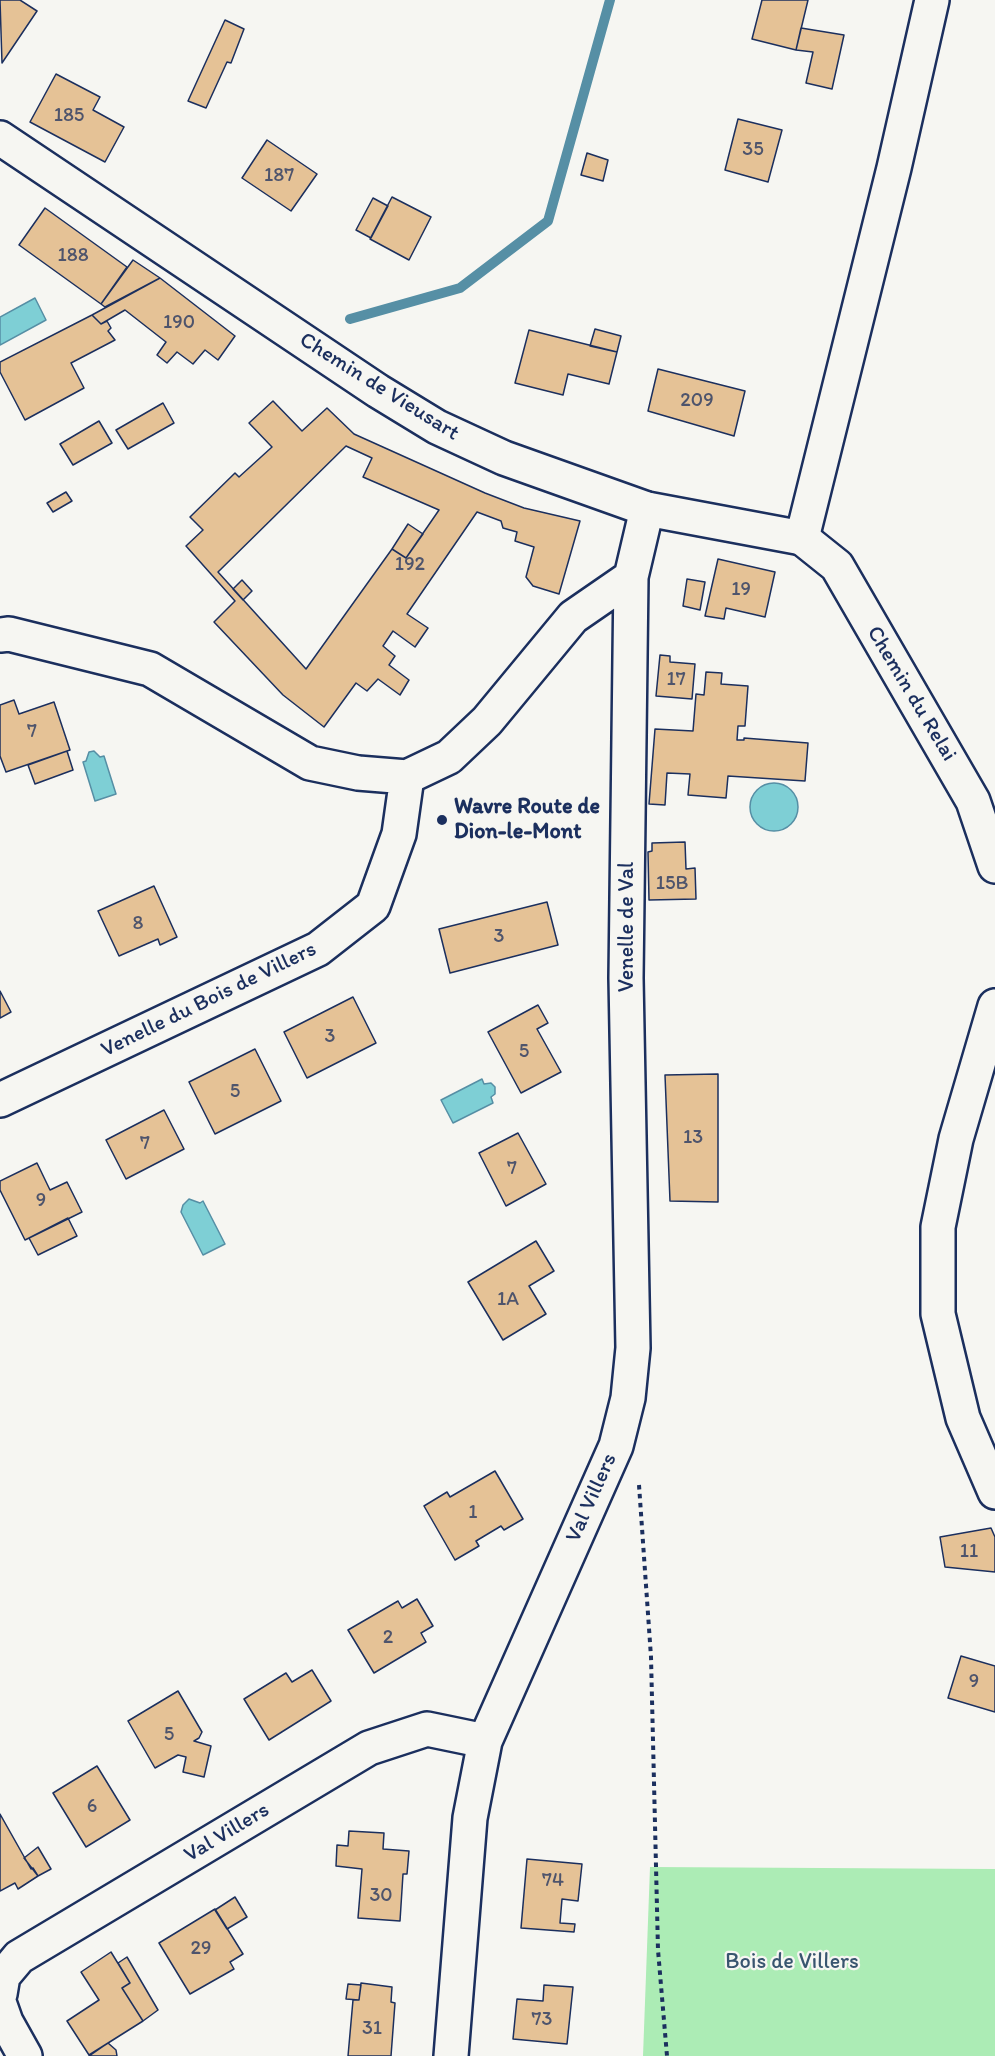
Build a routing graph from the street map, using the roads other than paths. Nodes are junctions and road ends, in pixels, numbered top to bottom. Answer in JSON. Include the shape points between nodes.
{"nodes":[{"id":1,"x":932,"y":0,"type":"edge"},
{"id":2,"x":0,"y":138,"type":"edge"},
{"id":3,"x":647,"y":509,"type":"junction"},
{"id":4,"x":802,"y":538,"type":"junction"},
{"id":5,"x":631,"y":577,"type":"junction"},
{"id":6,"x":0,"y":635,"type":"edge"},
{"id":7,"x":406,"y":777,"type":"junction"},
{"id":8,"x":995,"y":866,"type":"edge"},
{"id":9,"x":995,"y":1006,"type":"edge"},
{"id":10,"x":0,"y":1100,"type":"edge"},
{"id":11,"x":633,"y":1348,"type":"joint"},
{"id":12,"x":995,"y":1492,"type":"edge"},
{"id":13,"x":485,"y":1741,"type":"junction"},
{"id":14,"x":0,"y":1994,"type":"edge"},
{"id":15,"x":0,"y":2005,"type":"edge"},
{"id":16,"x":25,"y":2056,"type":"edge"},
{"id":17,"x":451,"y":2056,"type":"edge"}],
"edges":[{"from":1,"to":4,"type":"street"},
{"from":2,"to":3,"type":"street","name":"Chemin de Vieusart","via":[[378,391],[438,426],[504,458]]},
{"from":3,"to":4,"type":"street","name":"Chemin de Vieusart"},
{"from":3,"to":5,"type":"street","name":"Venelle de Val"},
{"from":4,"to":8,"type":"street","name":"Chemin du Relai","via":[[837,566],[973,801]]},
{"from":5,"to":7,"type":"street","via":[[573,618],[487,721],[449,757]]},
{"from":5,"to":11,"type":"street","name":"Venelle de Val","via":[[626,978]]},
{"from":6,"to":7,"type":"street","via":[[150,669],[310,763]]},
{"from":7,"to":10,"type":"street","name":"Venelle du Bois de Villers","via":[[399,834],[373,906],[318,949]]},
{"from":9,"to":12,"type":"street","via":[[956,1139],[938,1227],[938,1314],[963,1418]]},
{"from":11,"to":13,"type":"street","name":"Val Villers","via":[[628,1398],[616,1446]]},
{"from":13,"to":14,"type":"street","name":"Val Villers","via":[[428,1729],[369,1748],[20,1957],[3,1976]]},
{"from":13,"to":17,"type":"street","name":"Val Villers","via":[[470,1818]]},
{"from":15,"to":16,"type":"street"}]}
